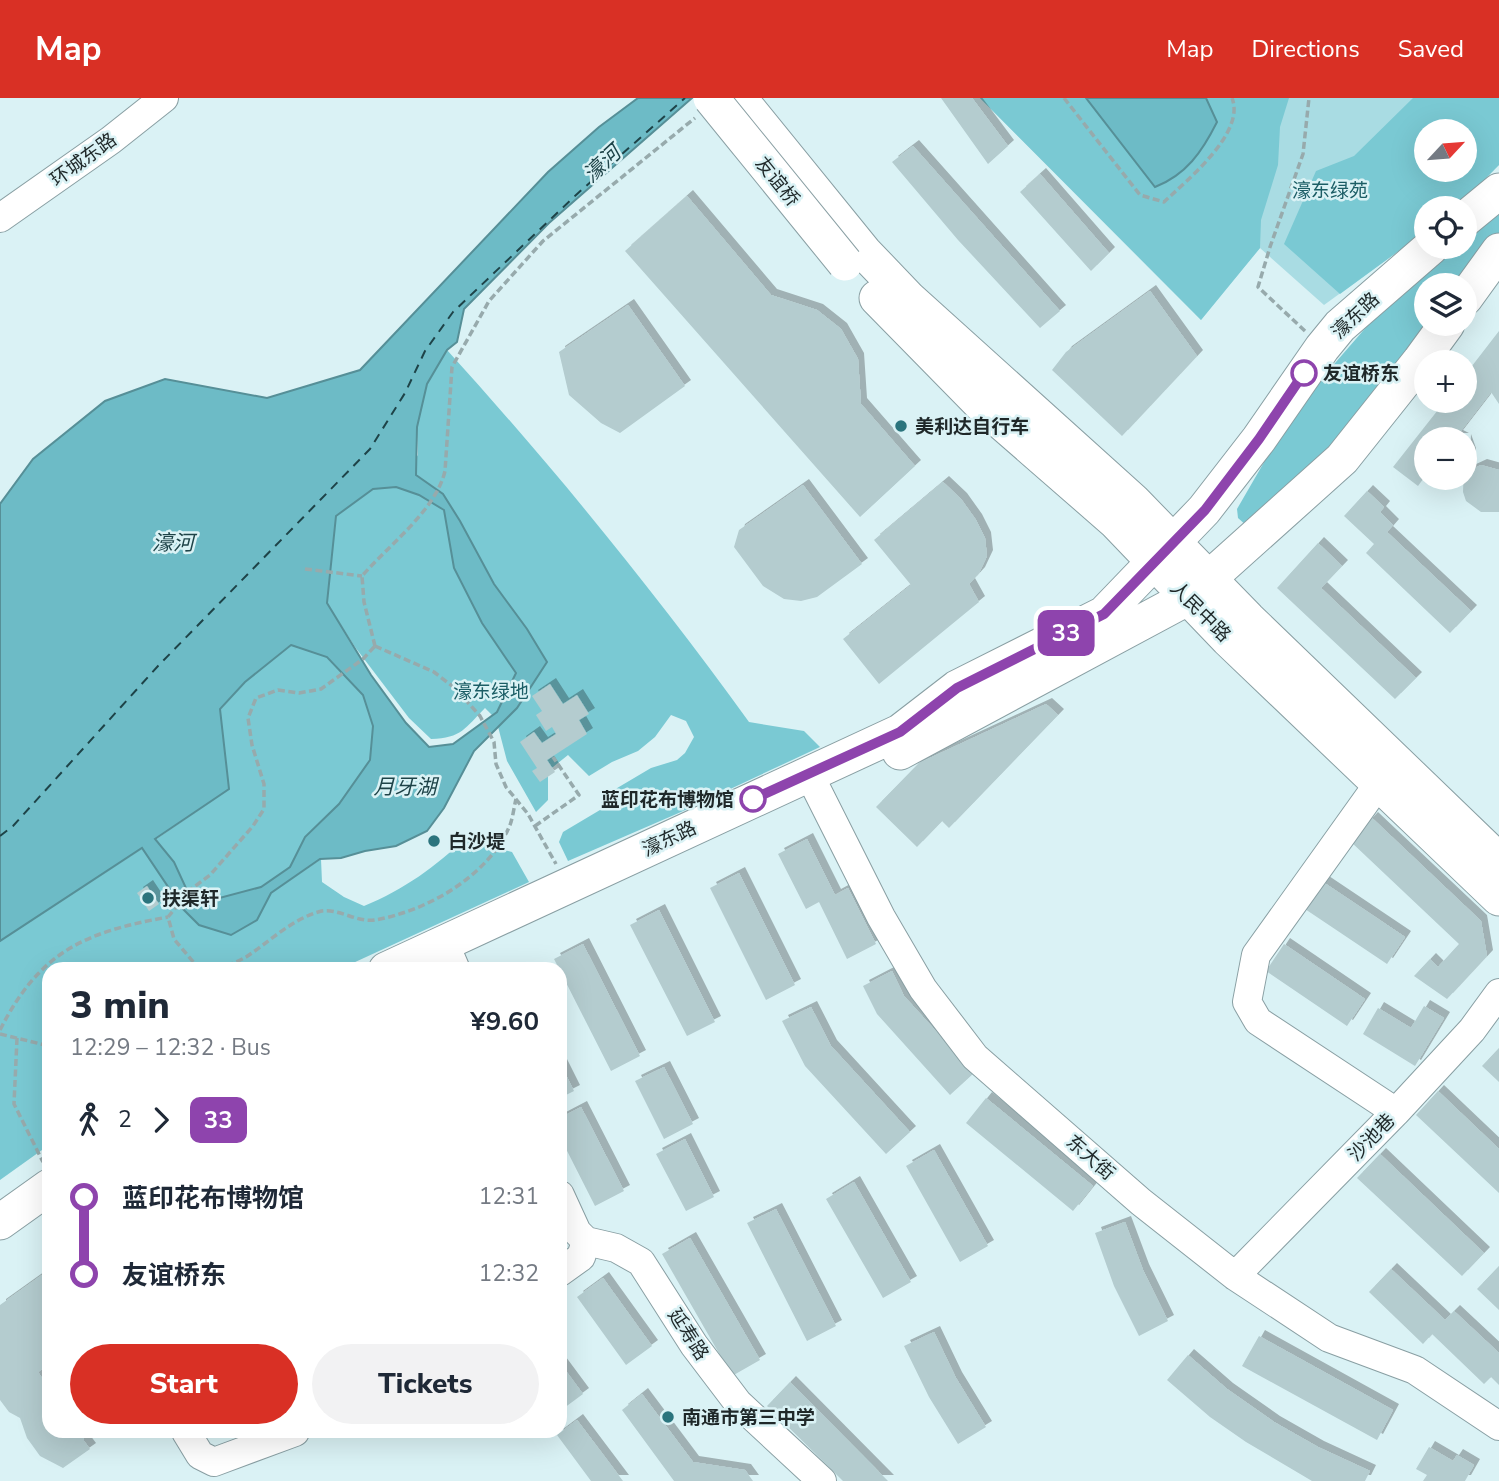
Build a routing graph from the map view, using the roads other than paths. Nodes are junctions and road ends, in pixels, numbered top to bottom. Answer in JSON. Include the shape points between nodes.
{"nodes":[{"id":1,"x":164,"y":98,"type":"edge"},
{"id":2,"x":739,"y":98,"type":"edge"},
{"id":3,"x":705,"y":106,"type":"edge"},
{"id":4,"x":1499,"y":191,"type":"edge"},
{"id":5,"x":1477,"y":209,"type":"edge"},
{"id":6,"x":0,"y":218,"type":"edge"},
{"id":7,"x":1499,"y":251,"type":"edge"},
{"id":8,"x":854,"y":257,"type":"junction"},
{"id":9,"x":1417,"y":259,"type":"edge"},
{"id":10,"x":1477,"y":281,"type":"edge"},
{"id":11,"x":1438,"y":336,"type":"edge"},
{"id":12,"x":1164,"y":553,"type":"junction"},
{"id":13,"x":1198,"y":588,"type":"junction"},
{"id":14,"x":1379,"y":783,"type":"junction"},
{"id":15,"x":806,"y":785,"type":"junction"},
{"id":16,"x":1499,"y":861,"type":"edge"},
{"id":17,"x":1499,"y":898,"type":"edge"},
{"id":18,"x":443,"y":959,"type":"edge"},
{"id":19,"x":1499,"y":993,"type":"edge"},
{"id":20,"x":1396,"y":1112,"type":"junction"},
{"id":21,"x":42,"y":1178,"type":"edge"},
{"id":22,"x":42,"y":1181,"type":"edge"},
{"id":23,"x":0,"y":1202,"type":"edge"},
{"id":24,"x":567,"y":1210,"type":"edge"},
{"id":25,"x":0,"y":1222,"type":"edge"},
{"id":26,"x":586,"y":1241,"type":"junction"},
{"id":27,"x":567,"y":1267,"type":"edge"},
{"id":28,"x":1235,"y":1276,"type":"junction"},
{"id":29,"x":1499,"y":1426,"type":"edge"},
{"id":30,"x":190,"y":1438,"type":"edge"},
{"id":31,"x":279,"y":1438,"type":"edge"},
{"id":32,"x":822,"y":1481,"type":"edge"}],
"edges":[{"from":1,"to":6,"type":"street","name":"环城东路"},
{"from":2,"to":8,"type":"main road","name":"友谊桥"},
{"from":3,"to":8,"type":"main road","name":"友谊桥","bridge":true},
{"from":4,"to":5,"type":"main road"},
{"from":7,"to":10,"type":"main road"},
{"from":8,"to":12,"type":"main road","name":"人民中路","via":[[900,323],[982,405],[1115,521]]},
{"from":9,"to":12,"type":"main road","name":"濠东路","via":[[1340,326],[1205,510]]},
{"from":11,"to":13,"type":"main road","name":"濠东路","via":[[1342,459]]},
{"from":12,"to":13,"type":"main road","name":"人民中路"},
{"from":12,"to":15,"type":"main road","name":"濠东路","via":[[1104,614],[957,688],[900,732]]},
{"from":13,"to":14,"type":"main road","name":"人民中路"},
{"from":13,"to":15,"type":"main road","name":"濠东路","via":[[922,741]]},
{"from":13,"to":16,"type":"main road","name":"人民中路"},
{"from":14,"to":17,"type":"main road","name":"人民中路"},
{"from":14,"to":20,"type":"street","via":[[1256,955],[1247,1002],[1258,1021]]},
{"from":15,"to":18,"type":"main road","name":"濠东路"},
{"from":15,"to":18,"type":"main road","name":"濠东路","via":[[567,884]]},
{"from":15,"to":28,"type":"street","name":"东大街","via":[[923,989],[975,1057],[1141,1202]]},
{"from":19,"to":20,"type":"street","name":"沙池巷","via":[[1472,1030]]},
{"from":20,"to":28,"type":"street","name":"沙池巷"},
{"from":21,"to":23,"type":"main road"},
{"from":22,"to":25,"type":"main road"},
{"from":24,"to":26,"type":"street"},
{"from":26,"to":27,"type":"street","via":[[582,1257]]},
{"from":26,"to":32,"type":"street","name":"延寿路","via":[[616,1248],[641,1262],[738,1404]]},
{"from":28,"to":29,"type":"street","name":"东大街","via":[[1329,1338],[1415,1370]]},
{"from":30,"to":31,"type":"street","via":[[200,1455],[214,1462]]}]}
